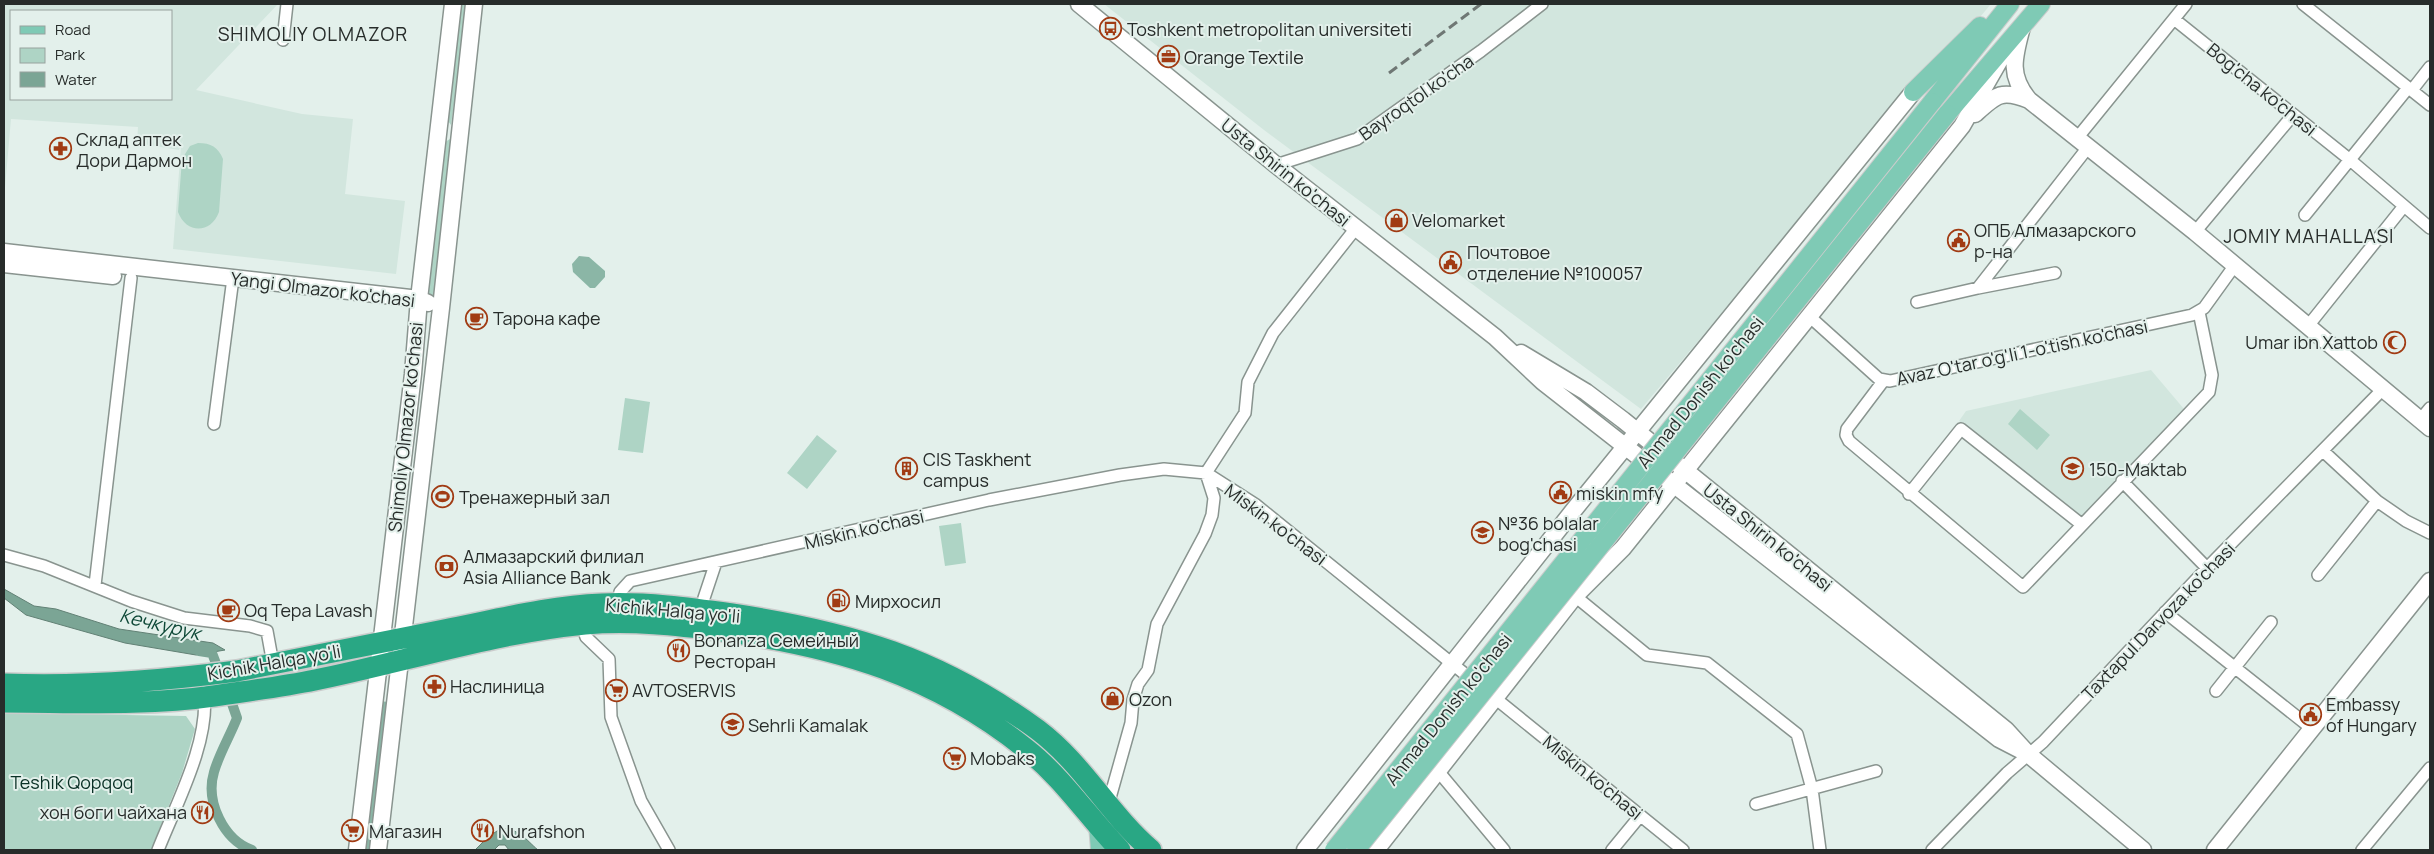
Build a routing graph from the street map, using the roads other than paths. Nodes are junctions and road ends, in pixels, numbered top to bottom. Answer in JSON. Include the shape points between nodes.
{"nodes":[{"id":1,"x":287,"y":4,"type":"edge"},
{"id":2,"x":453,"y":4,"type":"edge"},
{"id":3,"x":474,"y":4,"type":"edge"},
{"id":4,"x":1079,"y":4,"type":"edge"},
{"id":5,"x":1542,"y":4,"type":"edge"},
{"id":6,"x":2001,"y":4,"type":"edge"},
{"id":7,"x":2010,"y":4,"type":"edge"},
{"id":8,"x":2040,"y":4,"type":"edge"},
{"id":9,"x":2186,"y":4,"type":"edge"},
{"id":10,"x":2303,"y":4,"type":"edge"},
{"id":11,"x":2174,"y":18,"type":"junction"},
{"id":12,"x":2017,"y":33,"type":"junction"},
{"id":13,"x":283,"y":40,"type":"dead end"},
{"id":14,"x":2430,"y":66,"type":"edge"},
{"id":15,"x":2410,"y":89,"type":"junction"},
{"id":16,"x":1913,"y":92,"type":"joint"},
{"id":17,"x":2029,"y":100,"type":"junction"},
{"id":18,"x":2430,"y":105,"type":"edge"},
{"id":19,"x":2293,"y":114,"type":"junction"},
{"id":20,"x":1962,"y":126,"type":"junction"},
{"id":21,"x":438,"y":132,"type":"junction"},
{"id":22,"x":460,"y":134,"type":"junction"},
{"id":23,"x":2083,"y":142,"type":"junction"},
{"id":24,"x":2349,"y":159,"type":"junction"},
{"id":25,"x":1276,"y":166,"type":"junction"},
{"id":26,"x":2404,"y":206,"type":"junction"},
{"id":27,"x":2305,"y":215,"type":"dead end"},
{"id":28,"x":1356,"y":228,"type":"junction"},
{"id":29,"x":2430,"y":228,"type":"edge"},
{"id":30,"x":2195,"y":232,"type":"junction"},
{"id":31,"x":4,"y":252,"type":"edge"},
{"id":32,"x":4,"y":264,"type":"edge"},
{"id":33,"x":2235,"y":265,"type":"junction"},
{"id":34,"x":2055,"y":273,"type":"dead end"},
{"id":35,"x":131,"y":278,"type":"junction"},
{"id":36,"x":232,"y":284,"type":"junction"},
{"id":37,"x":1978,"y":288,"type":"junction"},
{"id":38,"x":1917,"y":302,"type":"dead end"},
{"id":39,"x":418,"y":305,"type":"junction"},
{"id":40,"x":442,"y":308,"type":"junction"},
{"id":41,"x":2199,"y":312,"type":"junction"},
{"id":42,"x":1809,"y":316,"type":"junction"},
{"id":43,"x":2308,"y":326,"type":"junction"},
{"id":44,"x":1495,"y":337,"type":"junction"},
{"id":45,"x":1884,"y":380,"type":"junction"},
{"id":46,"x":2383,"y":389,"type":"junction"},
{"id":47,"x":1667,"y":396,"type":"junction"},
{"id":48,"x":2427,"y":418,"type":"edge"},
{"id":49,"x":214,"y":424,"type":"dead end"},
{"id":50,"x":1639,"y":432,"type":"junction"},
{"id":51,"x":1715,"y":434,"type":"junction"},
{"id":52,"x":1626,"y":447,"type":"junction"},
{"id":53,"x":2323,"y":451,"type":"junction"},
{"id":54,"x":1686,"y":470,"type":"junction"},
{"id":55,"x":1206,"y":473,"type":"junction"},
{"id":56,"x":2122,"y":481,"type":"junction"},
{"id":57,"x":1674,"y":485,"type":"junction"},
{"id":58,"x":1909,"y":494,"type":"junction"},
{"id":59,"x":2377,"y":501,"type":"junction"},
{"id":60,"x":1573,"y":511,"type":"junction"},
{"id":61,"x":2081,"y":524,"type":"junction"},
{"id":62,"x":2430,"y":533,"type":"edge"},
{"id":63,"x":1623,"y":548,"type":"junction"},
{"id":64,"x":4,"y":555,"type":"edge"},
{"id":65,"x":716,"y":562,"type":"junction"},
{"id":66,"x":2207,"y":568,"type":"junction"},
{"id":67,"x":2318,"y":575,"type":"dead end"},
{"id":68,"x":2430,"y":581,"type":"edge"},
{"id":69,"x":94,"y":585,"type":"junction"},
{"id":70,"x":1575,"y":596,"type":"junction"},
{"id":71,"x":618,"y":604,"type":"junction"},
{"id":72,"x":702,"y":610,"type":"junction"},
{"id":73,"x":2165,"y":612,"type":"junction"},
{"id":74,"x":2271,"y":622,"type":"dead end"},
{"id":75,"x":582,"y":625,"type":"junction"},
{"id":76,"x":402,"y":638,"type":"junction"},
{"id":77,"x":380,"y":643,"type":"junction"},
{"id":78,"x":399,"y":660,"type":"junction"},
{"id":79,"x":273,"y":664,"type":"junction"},
{"id":80,"x":1452,"y":664,"type":"junction"},
{"id":81,"x":377,"y":665,"type":"junction"},
{"id":82,"x":2234,"y":668,"type":"junction"},
{"id":83,"x":203,"y":675,"type":"junction"},
{"id":84,"x":4,"y":684,"type":"edge"},
{"id":85,"x":2216,"y":691,"type":"dead end"},
{"id":86,"x":207,"y":697,"type":"junction"},
{"id":87,"x":1495,"y":698,"type":"junction"},
{"id":88,"x":4,"y":702,"type":"edge"},
{"id":89,"x":2311,"y":728,"type":"junction"},
{"id":90,"x":2028,"y":754,"type":"junction"},
{"id":91,"x":1438,"y":771,"type":"junction"},
{"id":92,"x":1876,"y":771,"type":"dead end"},
{"id":93,"x":2428,"y":775,"type":"edge"},
{"id":94,"x":1812,"y":789,"type":"junction"},
{"id":95,"x":1756,"y":804,"type":"dead end"},
{"id":96,"x":1106,"y":814,"type":"junction"},
{"id":97,"x":1640,"y":816,"type":"junction"},
{"id":98,"x":158,"y":850,"type":"edge"},
{"id":99,"x":357,"y":850,"type":"edge"},
{"id":100,"x":378,"y":850,"type":"edge"},
{"id":101,"x":669,"y":850,"type":"edge"},
{"id":102,"x":1100,"y":850,"type":"edge"},
{"id":103,"x":1120,"y":850,"type":"edge"},
{"id":104,"x":1151,"y":850,"type":"edge"},
{"id":105,"x":1305,"y":850,"type":"edge"},
{"id":106,"x":1334,"y":850,"type":"edge"},
{"id":107,"x":1356,"y":850,"type":"edge"},
{"id":108,"x":1376,"y":850,"type":"edge"},
{"id":109,"x":1504,"y":850,"type":"edge"},
{"id":110,"x":1612,"y":850,"type":"edge"},
{"id":111,"x":1684,"y":850,"type":"edge"},
{"id":112,"x":1820,"y":850,"type":"edge"},
{"id":113,"x":1932,"y":850,"type":"edge"},
{"id":114,"x":2143,"y":850,"type":"edge"},
{"id":115,"x":2215,"y":850,"type":"edge"},
{"id":116,"x":2362,"y":850,"type":"edge"}],
"edges":[{"from":1,"to":13,"type":"street"},
{"from":2,"to":21,"type":"main road","name":"Shimoliy Olmazor ko'chasi"},
{"from":3,"to":22,"type":"main road","name":"Shimoliy Olmazor ko'chasi"},
{"from":4,"to":25,"type":"main road","name":"Usta Shirin ko'chasi"},
{"from":5,"to":25,"type":"street","name":"Bayroqtol ko'cha","via":[[1357,139]]},
{"from":6,"to":16,"type":"main road"},
{"from":7,"to":106,"type":"main road","name":"Ahmad Donish ko'chasi","bridge":true},
{"from":8,"to":12,"type":"main road","name":"Ahmad Donish ko'chasi"},
{"from":9,"to":11,"type":"street"},
{"from":10,"to":15,"type":"street"},
{"from":11,"to":19,"type":"street","name":"Bog'cha ko'chasi"},
{"from":11,"to":23,"type":"street"},
{"from":12,"to":17,"type":"main road","via":[[2015,77]]},
{"from":12,"to":20,"type":"main road","name":"Ahmad Donish ko'chasi"},
{"from":12,"to":107,"type":"main road","name":"Ahmad Donish ko'chasi","bridge":true,"via":[[1947,114]]},
{"from":14,"to":15,"type":"street"},
{"from":15,"to":18,"type":"street"},
{"from":15,"to":24,"type":"street"},
{"from":16,"to":47,"type":"main road","name":"Ahmad Donish ko'chasi"},
{"from":17,"to":20,"type":"main road","via":[[2014,94],[1998,96]]},
{"from":17,"to":23,"type":"main road"},
{"from":19,"to":24,"type":"street","name":"Bog'cha ko'chasi"},
{"from":19,"to":30,"type":"street"},
{"from":20,"to":42,"type":"main road","name":"Ahmad Donish ko'chasi"},
{"from":21,"to":22,"type":"main road"},
{"from":21,"to":39,"type":"main road","name":"Shimoliy Olmazor ko'chasi"},
{"from":22,"to":40,"type":"main road","name":"Shimoliy Olmazor ko'chasi"},
{"from":23,"to":30,"type":"main road"},
{"from":23,"to":37,"type":"street"},
{"from":24,"to":26,"type":"street","name":"Bog'cha ko'chasi"},
{"from":24,"to":27,"type":"street"},
{"from":25,"to":28,"type":"main road","name":"Usta Shirin ko'chasi"},
{"from":26,"to":29,"type":"street","name":"Bog'cha ko'chasi"},
{"from":26,"to":43,"type":"street"},
{"from":28,"to":44,"type":"main road","name":"Usta Shirin ko'chasi"},
{"from":28,"to":55,"type":"street","via":[[1273,333],[1248,382],[1245,413]]},
{"from":30,"to":33,"type":"main road"},
{"from":31,"to":36,"type":"main road","name":"Yangi Olmazor ko'chasi"},
{"from":32,"to":35,"type":"main road","name":"Yangi Olmazor ko'chasi"},
{"from":33,"to":41,"type":"street"},
{"from":33,"to":43,"type":"main road"},
{"from":34,"to":37,"type":"street"},
{"from":35,"to":36,"type":"main road","name":"Yangi Olmazor ko'chasi"},
{"from":35,"to":69,"type":"street"},
{"from":36,"to":39,"type":"main road","name":"Yangi Olmazor ko'chasi"},
{"from":36,"to":49,"type":"street"},
{"from":37,"to":38,"type":"street"},
{"from":39,"to":40,"type":"main road","name":"Yangi Olmazor ko'chasi"},
{"from":39,"to":77,"type":"main road","name":"Shimoliy Olmazor ko'chasi","via":[[413,374]]},
{"from":40,"to":76,"type":"main road","name":"Shimoliy Olmazor ko'chasi"},
{"from":41,"to":45,"type":"street","name":"Avaz O'tar o'g'li 1-o'tish ko'chasi"},
{"from":41,"to":56,"type":"street","via":[[2212,375],[2209,392]]},
{"from":42,"to":45,"type":"street","name":"Avaz O'tar o'g'li 1-o'tish ko'chasi"},
{"from":42,"to":51,"type":"main road","name":"Ahmad Donish ko'chasi"},
{"from":43,"to":46,"type":"main road"},
{"from":44,"to":50,"type":"main road","name":"Usta Shirin ko'chasi","via":[[1586,392]]},
{"from":44,"to":52,"type":"main road","name":"Usta Shirin ko'chasi","via":[[1543,382]]},
{"from":45,"to":58,"type":"street","via":[[1848,427],[1846,435]]},
{"from":46,"to":48,"type":"main road"},
{"from":46,"to":53,"type":"street","name":"Taxtapul Darvoza ko'chasi"},
{"from":47,"to":50,"type":"main road","name":"Ahmad Donish ko'chasi"},
{"from":47,"to":51,"type":"main road","via":[[1684,423],[1698,431]]},
{"from":50,"to":52,"type":"main road","name":"Ahmad Donish ko'chasi"},
{"from":50,"to":54,"type":"main road","name":"Usta Shirin ko'chasi"},
{"from":51,"to":54,"type":"main road","name":"Ahmad Donish ko'chasi"},
{"from":52,"to":57,"type":"main road","name":"Usta Shirin ko'chasi"},
{"from":52,"to":60,"type":"main road","name":"Ahmad Donish ko'chasi"},
{"from":53,"to":59,"type":"street"},
{"from":53,"to":66,"type":"street","name":"Taxtapul Darvoza ko'chasi"},
{"from":54,"to":57,"type":"main road","name":"Ahmad Donish ko'chasi"},
{"from":54,"to":90,"type":"main road","name":"Usta Shirin ko'chasi","via":[[2006,730]]},
{"from":55,"to":65,"type":"street","name":"Miskin ko'chasi","via":[[1164,469],[1120,475],[989,500]]},
{"from":55,"to":80,"type":"street","name":"Miskin ko'chasi","via":[[1256,505]]},
{"from":55,"to":96,"type":"street","via":[[1214,498],[1212,515],[1157,624],[1148,670],[1138,684],[1133,700],[1129,731]]},
{"from":56,"to":61,"type":"street"},
{"from":56,"to":66,"type":"street"},
{"from":57,"to":63,"type":"main road","name":"Ahmad Donish ko'chasi"},
{"from":57,"to":90,"type":"main road","name":"Usta Shirin ko'chasi","via":[[1999,739]]},
{"from":58,"to":61,"type":"street","via":[[2023,587]]},
{"from":58,"to":61,"type":"street","via":[[1961,429]]},
{"from":59,"to":62,"type":"street"},
{"from":59,"to":67,"type":"street"},
{"from":60,"to":63,"type":"main road","via":[[1578,524],[1591,536]]},
{"from":60,"to":80,"type":"main road","name":"Ahmad Donish ko'chasi"},
{"from":63,"to":70,"type":"main road","name":"Ahmad Donish ko'chasi"},
{"from":64,"to":69,"type":"street"},
{"from":65,"to":71,"type":"street","name":"Miskin ko'chasi","via":[[630,581],[620,592]]},
{"from":65,"to":72,"type":"street"},
{"from":66,"to":73,"type":"street","name":"Taxtapul Darvoza ko'chasi"},
{"from":68,"to":89,"type":"main road"},
{"from":69,"to":79,"type":"street","via":[[184,618],[267,631]]},
{"from":70,"to":87,"type":"main road","name":"Ahmad Donish ko'chasi"},
{"from":70,"to":94,"type":"street","via":[[1647,655],[1707,663],[1793,730],[1798,737]]},
{"from":71,"to":72,"type":"highway","name":"Kichik Halqa yo'li"},
{"from":71,"to":76,"type":"highway","name":"Kichik Halqa yo'li","via":[[552,609]]},
{"from":72,"to":96,"type":"highway","name":"Kichik Halqa yo'li","via":[[835,632],[889,649],[937,670],[990,699],[1051,741],[1079,768]]},
{"from":73,"to":82,"type":"street"},
{"from":73,"to":90,"type":"street","name":"Taxtapul Darvoza ko'chasi"},
{"from":74,"to":82,"type":"street"},
{"from":75,"to":78,"type":"highway","name":"Kichik Halqa yo'li"},
{"from":75,"to":96,"type":"highway","name":"Kichik Halqa yo'li","via":[[632,622],[740,634],[811,645],[877,665],[926,686],[991,722]]},
{"from":75,"to":101,"type":"street","via":[[586,638],[609,659],[611,716],[641,801]]},
{"from":76,"to":77,"type":"highway","name":"Kichik Halqa yo'li"},
{"from":76,"to":78,"type":"main road","name":"Shimoliy Olmazor ko'chasi"},
{"from":77,"to":79,"type":"highway","name":"Kichik Halqa yo'li"},
{"from":77,"to":81,"type":"main road","name":"Shimoliy Olmazor ko'chasi"},
{"from":78,"to":81,"type":"highway","name":"Kichik Halqa yo'li"},
{"from":78,"to":100,"type":"main road","name":"Shimoliy Olmazor ko'chasi"},
{"from":79,"to":83,"type":"highway","name":"Kichik Halqa yo'li"},
{"from":80,"to":87,"type":"street","name":"Miskin ko'chasi"},
{"from":80,"to":105,"type":"main road","name":"Ahmad Donish ko'chasi"},
{"from":81,"to":86,"type":"highway","name":"Kichik Halqa yo'li","via":[[314,680]]},
{"from":81,"to":99,"type":"main road","name":"Shimoliy Olmazor ko'chasi"},
{"from":82,"to":85,"type":"street"},
{"from":82,"to":89,"type":"street"},
{"from":83,"to":84,"type":"highway","name":"Kichik Halqa yo'li","via":[[75,684]]},
{"from":83,"to":86,"type":"street"},
{"from":86,"to":88,"type":"highway","name":"Kichik Halqa yo'li","via":[[133,702]]},
{"from":86,"to":98,"type":"street","via":[[202,731],[188,775]]},
{"from":87,"to":91,"type":"main road","name":"Ahmad Donish ko'chasi"},
{"from":87,"to":97,"type":"street","name":"Miskin ko'chasi"},
{"from":89,"to":115,"type":"main road"},
{"from":90,"to":113,"type":"street","name":"Taxtapul Darvoza ko'chasi"},
{"from":90,"to":114,"type":"main road","name":"Usta Shirin ko'chasi"},
{"from":91,"to":108,"type":"main road","name":"Ahmad Donish ko'chasi"},
{"from":91,"to":109,"type":"street"},
{"from":92,"to":94,"type":"street"},
{"from":93,"to":116,"type":"street"},
{"from":94,"to":95,"type":"street"},
{"from":94,"to":112,"type":"street"},
{"from":96,"to":102,"type":"main road"},
{"from":96,"to":103,"type":"highway","name":"Kichik Halqa yo'li"},
{"from":96,"to":104,"type":"highway","name":"Kichik Halqa yo'li"},
{"from":97,"to":110,"type":"street"},
{"from":97,"to":111,"type":"street","name":"Miskin ko'chasi"}]}
